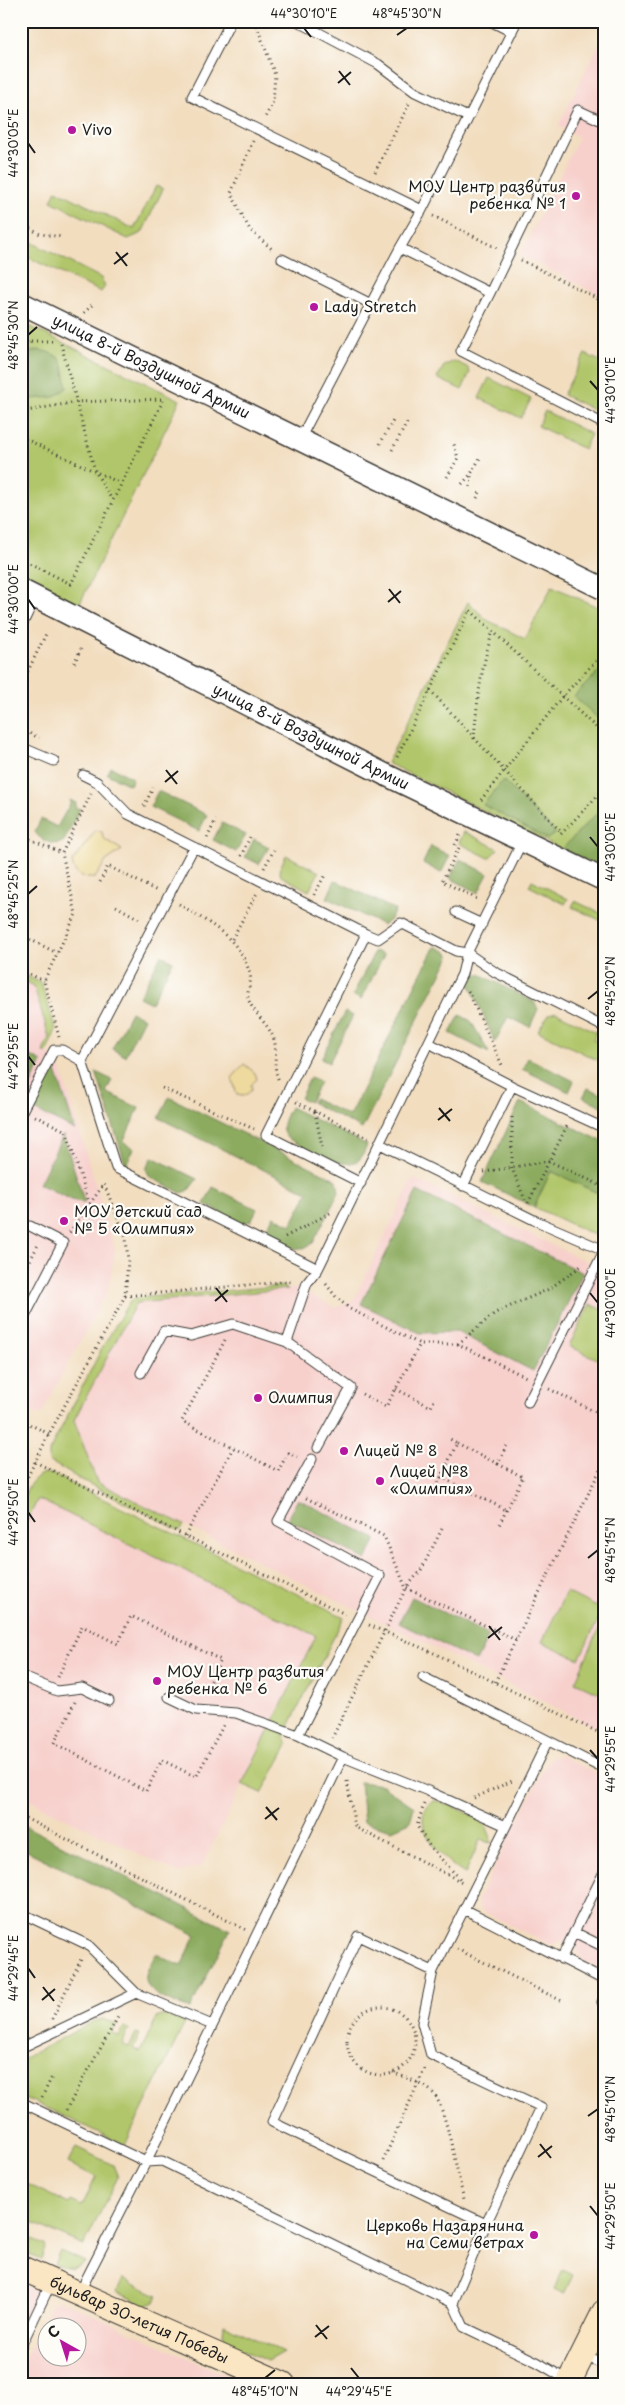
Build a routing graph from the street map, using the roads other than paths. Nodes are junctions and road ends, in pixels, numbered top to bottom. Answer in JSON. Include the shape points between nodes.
{"nodes":[{"id":1,"x":231,"y":21,"type":"edge"},
{"id":2,"x":297,"y":21,"type":"edge"},
{"id":3,"x":490,"y":21,"type":"edge"},
{"id":4,"x":517,"y":21,"type":"edge"},
{"id":5,"x":512,"y":32,"type":"junction"},
{"id":6,"x":468,"y":117,"type":"junction"},
{"id":7,"x":604,"y":122,"type":"edge"},
{"id":8,"x":422,"y":210,"type":"junction"},
{"id":9,"x":400,"y":248,"type":"junction"},
{"id":10,"x":282,"y":259,"type":"road end"},
{"id":11,"x":490,"y":293,"type":"junction"},
{"id":12,"x":21,"y":303,"type":"edge"},
{"id":13,"x":369,"y":303,"type":"junction"},
{"id":14,"x":604,"y":424,"type":"edge"},
{"id":15,"x":300,"y":440,"type":"junction"},
{"id":16,"x":604,"y":589,"type":"edge"},
{"id":17,"x":28,"y":594,"type":"edge"},
{"id":18,"x":21,"y":627,"type":"edge"},
{"id":19,"x":21,"y":747,"type":"edge"},
{"id":20,"x":54,"y":761,"type":"dead end"},
{"id":21,"x":83,"y":774,"type":"dead end"},
{"id":22,"x":523,"y":840,"type":"junction"},
{"id":23,"x":194,"y":847,"type":"junction"},
{"id":24,"x":604,"y":880,"type":"edge"},
{"id":25,"x":456,"y":912,"type":"dead end"},
{"id":26,"x":482,"y":924,"type":"junction"},
{"id":27,"x":366,"y":934,"type":"junction"},
{"id":28,"x":467,"y":953,"type":"junction"},
{"id":29,"x":604,"y":1026,"type":"edge"},
{"id":30,"x":429,"y":1043,"type":"junction"},
{"id":31,"x":82,"y":1061,"type":"junction"},
{"id":32,"x":512,"y":1086,"type":"junction"},
{"id":33,"x":22,"y":1111,"type":"edge"},
{"id":34,"x":604,"y":1128,"type":"edge"},
{"id":35,"x":380,"y":1144,"type":"junction"},
{"id":36,"x":361,"y":1183,"type":"junction"},
{"id":37,"x":463,"y":1186,"type":"junction"},
{"id":38,"x":30,"y":1226,"type":"dead end"},
{"id":39,"x":604,"y":1251,"type":"edge"},
{"id":40,"x":318,"y":1270,"type":"junction"},
{"id":41,"x":21,"y":1324,"type":"edge"},
{"id":42,"x":287,"y":1342,"type":"junction"},
{"id":43,"x":141,"y":1373,"type":"dead end"},
{"id":44,"x":528,"y":1402,"type":"dead end"},
{"id":45,"x":318,"y":1448,"type":"dead end"},
{"id":46,"x":311,"y":1461,"type":"road end"},
{"id":47,"x":21,"y":1676,"type":"edge"},
{"id":48,"x":423,"y":1677,"type":"dead end"},
{"id":49,"x":168,"y":1697,"type":"dead end"},
{"id":50,"x":109,"y":1701,"type":"dead end"},
{"id":51,"x":298,"y":1736,"type":"junction"},
{"id":52,"x":547,"y":1742,"type":"junction"},
{"id":53,"x":343,"y":1757,"type":"junction"},
{"id":54,"x":604,"y":1770,"type":"edge"},
{"id":55,"x":506,"y":1826,"type":"junction"},
{"id":56,"x":604,"y":1872,"type":"edge"},
{"id":57,"x":466,"y":1910,"type":"junction"},
{"id":58,"x":21,"y":1913,"type":"edge"},
{"id":59,"x":574,"y":1932,"type":"junction"},
{"id":60,"x":604,"y":1947,"type":"edge"},
{"id":61,"x":561,"y":1960,"type":"junction"},
{"id":62,"x":433,"y":1971,"type":"junction"},
{"id":63,"x":604,"y":1980,"type":"edge"},
{"id":64,"x":133,"y":1995,"type":"junction"},
{"id":65,"x":212,"y":2026,"type":"junction"},
{"id":66,"x":21,"y":2048,"type":"edge"},
{"id":67,"x":21,"y":2102,"type":"edge"},
{"id":68,"x":146,"y":2162,"type":"junction"},
{"id":69,"x":486,"y":2224,"type":"junction"},
{"id":70,"x":21,"y":2268,"type":"edge"},
{"id":71,"x":52,"y":2282,"type":"junction"},
{"id":72,"x":79,"y":2293,"type":"junction"},
{"id":73,"x":453,"y":2303,"type":"junction"},
{"id":74,"x":604,"y":2312,"type":"edge"},
{"id":75,"x":21,"y":2346,"type":"edge"},
{"id":76,"x":582,"y":2355,"type":"junction"},
{"id":77,"x":604,"y":2365,"type":"edge"},
{"id":78,"x":569,"y":2382,"type":"edge"},
{"id":79,"x":283,"y":2384,"type":"edge"}],
"edges":[{"from":1,"to":8,"type":"lane","via":[[192,96]]},
{"from":2,"to":6,"type":"lane","via":[[378,64],[415,92]]},
{"from":3,"to":5,"type":"lane"},
{"from":4,"to":5,"type":"lane"},
{"from":5,"to":6,"type":"lane"},
{"from":6,"to":8,"type":"lane"},
{"from":7,"to":11,"type":"lane","via":[[578,110]]},
{"from":8,"to":9,"type":"lane"},
{"from":9,"to":11,"type":"lane"},
{"from":9,"to":13,"type":"lane"},
{"from":10,"to":13,"type":"lane"},
{"from":11,"to":14,"type":"lane","via":[[461,352]]},
{"from":12,"to":15,"type":"street","name":"улица 8-й Воздушной Армии"},
{"from":13,"to":15,"type":"lane"},
{"from":15,"to":16,"type":"street","name":"улица 8-й Воздушной Армии"},
{"from":17,"to":18,"type":"lane"},
{"from":17,"to":22,"type":"street","name":"улица 8-й Воздушной Армии","via":[[342,754]]},
{"from":19,"to":20,"type":"lane"},
{"from":21,"to":23,"type":"lane","via":[[97,782],[128,814]]},
{"from":22,"to":24,"type":"street","name":"улица 8-й Воздушной Армии"},
{"from":22,"to":26,"type":"lane"},
{"from":23,"to":27,"type":"lane"},
{"from":23,"to":31,"type":"lane"},
{"from":25,"to":26,"type":"lane"},
{"from":26,"to":28,"type":"lane"},
{"from":27,"to":28,"type":"lane","via":[[378,939],[401,923]]},
{"from":27,"to":36,"type":"lane","via":[[266,1135]]},
{"from":28,"to":29,"type":"lane","via":[[495,972]]},
{"from":28,"to":30,"type":"lane","via":[[462,974]]},
{"from":30,"to":32,"type":"lane"},
{"from":30,"to":35,"type":"lane"},
{"from":31,"to":33,"type":"lane","via":[[62,1050],[54,1050]]},
{"from":31,"to":40,"type":"lane","via":[[116,1168]]},
{"from":32,"to":34,"type":"lane"},
{"from":32,"to":37,"type":"lane"},
{"from":35,"to":36,"type":"lane"},
{"from":35,"to":37,"type":"lane"},
{"from":36,"to":40,"type":"lane"},
{"from":37,"to":39,"type":"lane"},
{"from":38,"to":41,"type":"lane","via":[[63,1243]]},
{"from":39,"to":44,"type":"lane"},
{"from":40,"to":42,"type":"lane","via":[[307,1283]]},
{"from":42,"to":43,"type":"lane","via":[[233,1324],[191,1336],[164,1331]]},
{"from":42,"to":45,"type":"lane","via":[[350,1388]]},
{"from":46,"to":51,"type":"lane","via":[[278,1521],[380,1576]]},
{"from":47,"to":50,"type":"lane","via":[[57,1691],[82,1688]]},
{"from":48,"to":52,"type":"lane"},
{"from":49,"to":51,"type":"lane","via":[[196,1710],[236,1713]]},
{"from":51,"to":53,"type":"lane"},
{"from":52,"to":54,"type":"lane"},
{"from":52,"to":55,"type":"lane"},
{"from":53,"to":55,"type":"lane"},
{"from":53,"to":65,"type":"lane"},
{"from":55,"to":57,"type":"lane"},
{"from":56,"to":59,"type":"lane"},
{"from":57,"to":61,"type":"lane"},
{"from":57,"to":62,"type":"lane"},
{"from":58,"to":64,"type":"lane","via":[[88,1945]]},
{"from":59,"to":60,"type":"lane"},
{"from":59,"to":61,"type":"lane"},
{"from":61,"to":63,"type":"lane"},
{"from":62,"to":69,"type":"lane","via":[[422,2024],[432,2055],[541,2107]]},
{"from":62,"to":69,"type":"lane","via":[[358,1936],[272,2122]]},
{"from":64,"to":65,"type":"lane"},
{"from":64,"to":66,"type":"lane"},
{"from":65,"to":68,"type":"lane"},
{"from":67,"to":68,"type":"lane"},
{"from":68,"to":72,"type":"lane"},
{"from":68,"to":73,"type":"lane","via":[[162,2161]]},
{"from":69,"to":73,"type":"lane"},
{"from":70,"to":71,"type":"main road","name":"бульвар 30-летия Победы"},
{"from":71,"to":72,"type":"main road","name":"бульвар 30-летия Победы"},
{"from":71,"to":75,"type":"lane"},
{"from":72,"to":79,"type":"main road","name":"бульвар 30-летия Победы"},
{"from":73,"to":78,"type":"lane","via":[[464,2327],[537,2362]]},
{"from":74,"to":76,"type":"main road"},
{"from":76,"to":77,"type":"lane"},
{"from":76,"to":78,"type":"main road"}]}
